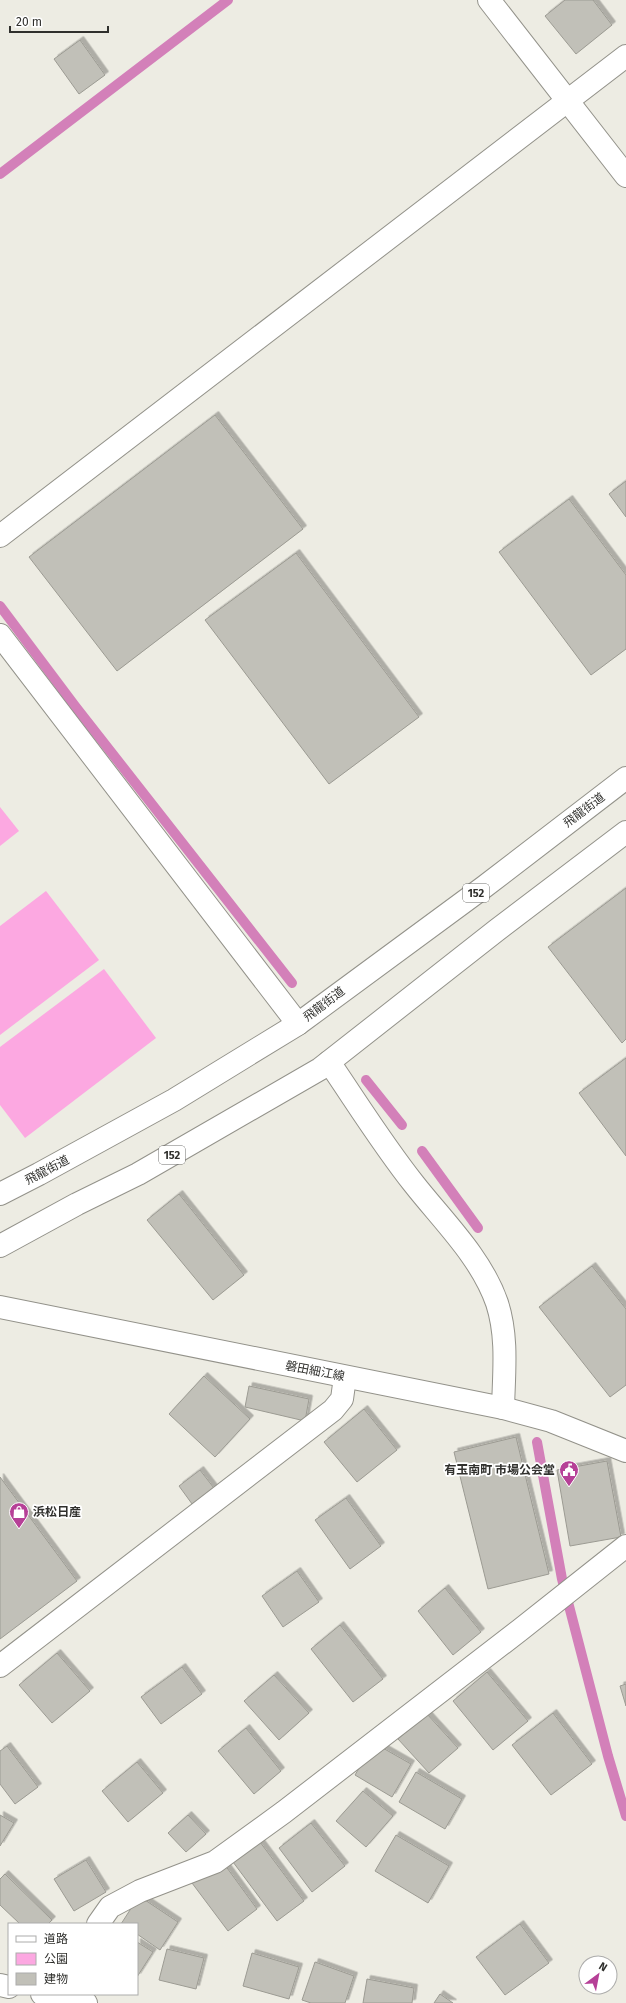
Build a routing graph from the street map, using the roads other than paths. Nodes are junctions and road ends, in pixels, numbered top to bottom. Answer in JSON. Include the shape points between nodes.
{"nodes":[{"id":1,"x":489,"y":0,"type":"edge"},
{"id":2,"x":626,"y":56,"type":"edge"},
{"id":3,"x":568,"y":102,"type":"junction"},
{"id":4,"x":626,"y":176,"type":"edge"},
{"id":5,"x":0,"y":536,"type":"edge"},
{"id":6,"x":0,"y":636,"type":"edge"},
{"id":7,"x":626,"y":778,"type":"edge"},
{"id":8,"x":626,"y":832,"type":"edge"},
{"id":9,"x":310,"y":1014,"type":"junction"},
{"id":10,"x":341,"y":1053,"type":"junction"},
{"id":11,"x":0,"y":1194,"type":"edge"},
{"id":12,"x":0,"y":1246,"type":"edge"},
{"id":13,"x":0,"y":1307,"type":"edge"},
{"id":14,"x":345,"y":1377,"type":"junction"},
{"id":15,"x":503,"y":1408,"type":"junction"},
{"id":16,"x":626,"y":1452,"type":"edge"},
{"id":17,"x":626,"y":1546,"type":"edge"},
{"id":18,"x":0,"y":1666,"type":"edge"},
{"id":19,"x":99,"y":1923,"type":"edge"},
{"id":20,"x":51,"y":1995,"type":"edge"},
{"id":21,"x":76,"y":2002,"type":"edge"}],
"edges":[{"from":1,"to":3,"type":"main road"},
{"from":2,"to":3,"type":"main road"},
{"from":3,"to":4,"type":"main road"},
{"from":3,"to":5,"type":"main road"},
{"from":6,"to":9,"type":"main road"},
{"from":7,"to":9,"type":"main road","name":"飛龍街道","number":"152","via":[[484,887]]},
{"from":8,"to":10,"type":"main road","number":"152"},
{"from":9,"to":11,"type":"main road","name":"飛龍街道","number":"152","via":[[174,1100]]},
{"from":10,"to":12,"type":"main road","number":"152","via":[[202,1139]]},
{"from":10,"to":15,"type":"main road","via":[[414,1184],[460,1239],[489,1285],[497,1303],[505,1350]]},
{"from":13,"to":14,"type":"main road","name":"磐田細江線"},
{"from":14,"to":15,"type":"main road","name":"磐田細江線"},
{"from":14,"to":18,"type":"main road","via":[[342,1399],[333,1410]]},
{"from":15,"to":16,"type":"main road","name":"磐田細江線","via":[[551,1421]]},
{"from":17,"to":19,"type":"main road","via":[[284,1812],[215,1862],[110,1907]]},
{"from":20,"to":21,"type":"main road"}]}
